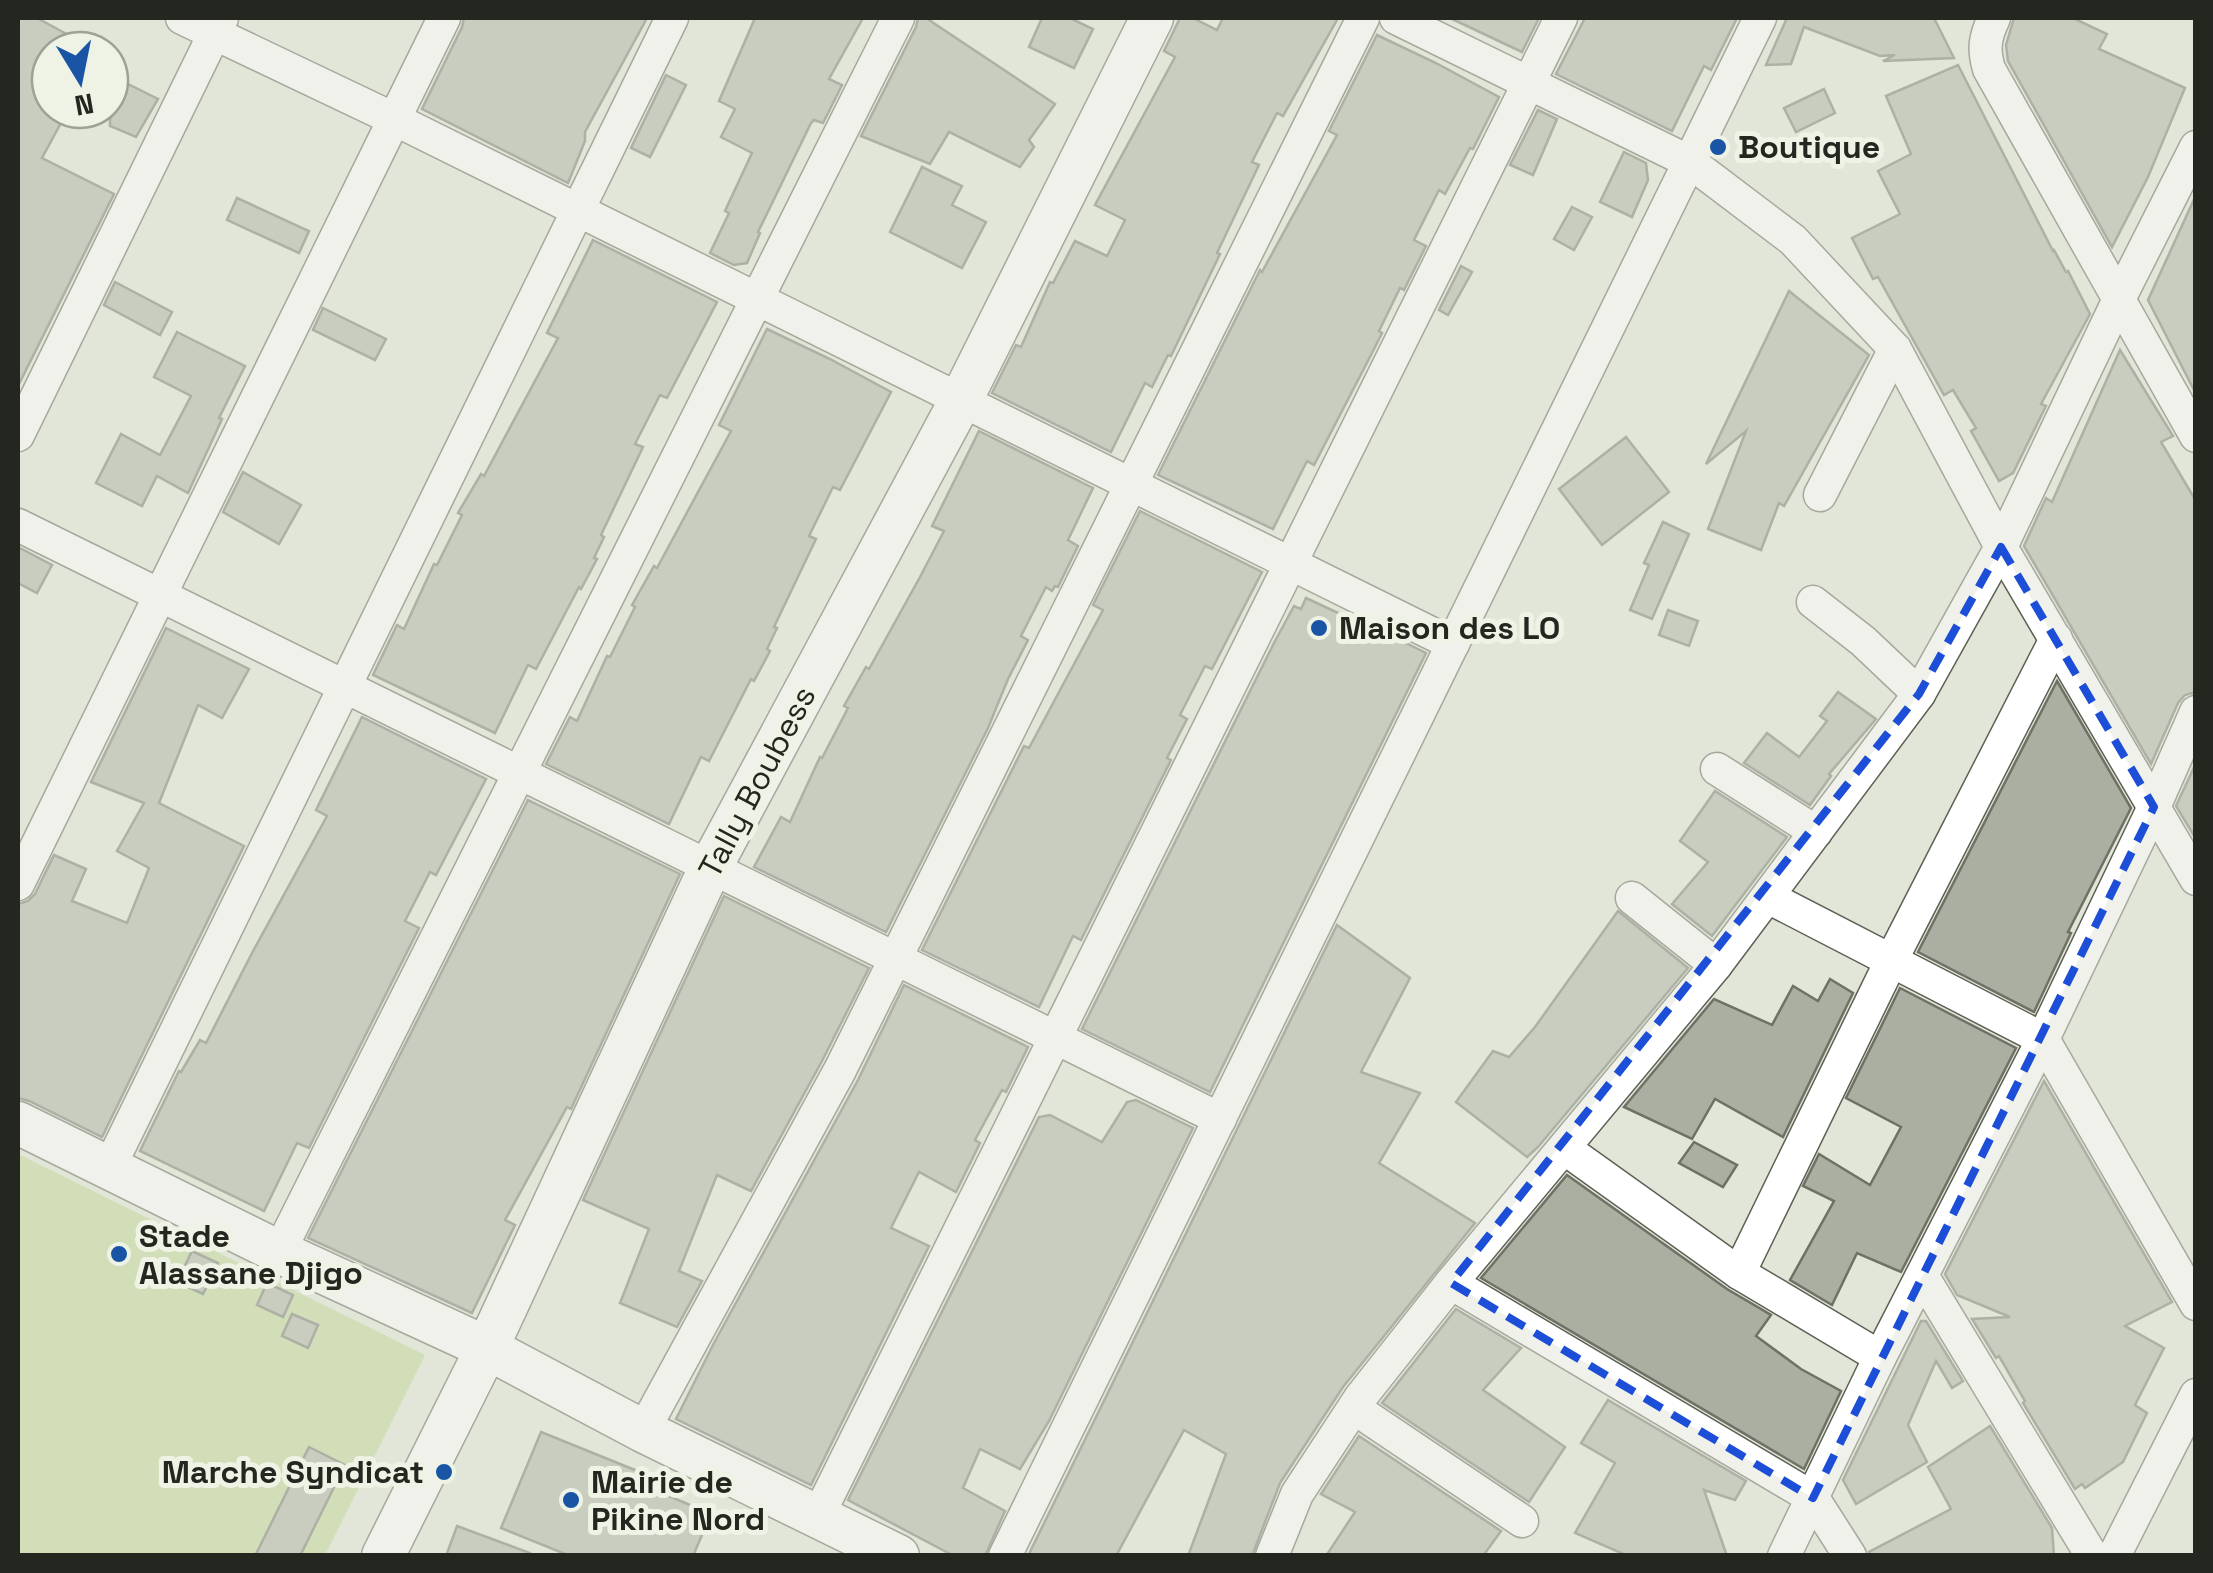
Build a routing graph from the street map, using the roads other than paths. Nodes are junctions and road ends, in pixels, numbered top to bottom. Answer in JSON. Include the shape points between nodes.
{"nodes":[{"id":1,"x":182,"y":18,"type":"edge"},
{"id":2,"x":444,"y":18,"type":"edge"},
{"id":3,"x":672,"y":18,"type":"edge"},
{"id":4,"x":898,"y":18,"type":"edge"},
{"id":5,"x":1152,"y":18,"type":"edge"},
{"id":6,"x":1363,"y":18,"type":"edge"},
{"id":7,"x":1396,"y":18,"type":"edge"},
{"id":8,"x":1561,"y":18,"type":"edge"},
{"id":9,"x":1760,"y":18,"type":"edge"},
{"id":10,"x":1994,"y":18,"type":"edge"},
{"id":11,"x":218,"y":26,"type":"edge"},
{"id":12,"x":1528,"y":82,"type":"junction"},
{"id":13,"x":394,"y":119,"type":"junction"},
{"id":14,"x":2196,"y":147,"type":"edge"},
{"id":15,"x":1690,"y":162,"type":"junction"},
{"id":16,"x":578,"y":210,"type":"junction"},
{"id":17,"x":2119,"y":298,"type":"junction"},
{"id":18,"x":757,"y":299,"type":"junction"},
{"id":19,"x":1894,"y":349,"type":"junction"},
{"id":20,"x":961,"y":400,"type":"junction"},
{"id":21,"x":18,"y":435,"type":"edge"},
{"id":22,"x":2196,"y":436,"type":"edge"},
{"id":23,"x":1131,"y":484,"type":"junction"},
{"id":24,"x":1820,"y":495,"type":"dead end"},
{"id":25,"x":18,"y":524,"type":"edge"},
{"id":26,"x":2001,"y":548,"type":"junction"},
{"id":27,"x":1290,"y":563,"type":"junction"},
{"id":28,"x":160,"y":595,"type":"junction"},
{"id":29,"x":1813,"y":602,"type":"dead end"},
{"id":30,"x":2056,"y":639,"type":"junction"},
{"id":31,"x":1453,"y":644,"type":"junction"},
{"id":32,"x":344,"y":686,"type":"junction"},
{"id":33,"x":1919,"y":694,"type":"junction"},
{"id":34,"x":2196,"y":712,"type":"edge"},
{"id":35,"x":1717,"y":769,"type":"dead end"},
{"id":36,"x":520,"y":773,"type":"junction"},
{"id":37,"x":2154,"y":807,"type":"junction"},
{"id":38,"x":1816,"y":832,"type":"junction"},
{"id":39,"x":710,"y":868,"type":"junction"},
{"id":40,"x":2196,"y":878,"type":"edge"},
{"id":41,"x":18,"y":884,"type":"edge"},
{"id":42,"x":1768,"y":897,"type":"junction"},
{"id":43,"x":1632,"y":898,"type":"dead end"},
{"id":44,"x":895,"y":958,"type":"junction"},
{"id":45,"x":1890,"y":962,"type":"junction"},
{"id":46,"x":1716,"y":965,"type":"junction"},
{"id":47,"x":1055,"y":1037,"type":"junction"},
{"id":48,"x":2043,"y":1038,"type":"junction"},
{"id":49,"x":1220,"y":1119,"type":"junction"},
{"id":50,"x":18,"y":1124,"type":"edge"},
{"id":51,"x":1564,"y":1148,"type":"junction"},
{"id":52,"x":109,"y":1168,"type":"junction"},
{"id":53,"x":279,"y":1252,"type":"junction"},
{"id":54,"x":1739,"y":1273,"type":"junction"},
{"id":55,"x":1922,"y":1277,"type":"junction"},
{"id":56,"x":1450,"y":1283,"type":"junction"},
{"id":57,"x":2196,"y":1304,"type":"edge"},
{"id":58,"x":487,"y":1348,"type":"junction"},
{"id":59,"x":1880,"y":1357,"type":"junction"},
{"id":60,"x":2196,"y":1395,"type":"edge"},
{"id":61,"x":1354,"y":1408,"type":"junction"},
{"id":62,"x":642,"y":1431,"type":"junction"},
{"id":63,"x":1814,"y":1498,"type":"junction"},
{"id":64,"x":818,"y":1516,"type":"junction"},
{"id":65,"x":1522,"y":1521,"type":"dead end"},
{"id":66,"x":383,"y":1556,"type":"edge"},
{"id":67,"x":898,"y":1556,"type":"edge"},
{"id":68,"x":1005,"y":1556,"type":"edge"},
{"id":69,"x":1272,"y":1556,"type":"edge"},
{"id":70,"x":1784,"y":1556,"type":"edge"},
{"id":71,"x":1850,"y":1556,"type":"edge"},
{"id":72,"x":2092,"y":1556,"type":"edge"},
{"id":73,"x":2114,"y":1556,"type":"edge"}],
"edges":[{"from":1,"to":11,"type":"street"},
{"from":2,"to":13,"type":"street"},
{"from":3,"to":16,"type":"street"},
{"from":4,"to":18,"type":"street"},
{"from":5,"to":20,"type":"street","name":"Tally Boubess"},
{"from":6,"to":23,"type":"street"},
{"from":7,"to":12,"type":"street"},
{"from":8,"to":12,"type":"street"},
{"from":9,"to":15,"type":"street"},
{"from":10,"to":17,"type":"street","via":[[1985,36],[1989,69]]},
{"from":11,"to":13,"type":"street"},
{"from":11,"to":21,"type":"street"},
{"from":12,"to":15,"type":"street"},
{"from":12,"to":27,"type":"street"},
{"from":13,"to":16,"type":"street"},
{"from":13,"to":28,"type":"street"},
{"from":14,"to":17,"type":"street"},
{"from":15,"to":19,"type":"street","via":[[1793,240]]},
{"from":15,"to":31,"type":"street"},
{"from":16,"to":18,"type":"street"},
{"from":16,"to":32,"type":"street"},
{"from":17,"to":22,"type":"street"},
{"from":17,"to":26,"type":"street"},
{"from":18,"to":20,"type":"street"},
{"from":18,"to":36,"type":"street"},
{"from":19,"to":24,"type":"street"},
{"from":19,"to":26,"type":"street"},
{"from":20,"to":23,"type":"street"},
{"from":20,"to":39,"type":"street","name":"Tally Boubess"},
{"from":23,"to":27,"type":"street"},
{"from":23,"to":44,"type":"street"},
{"from":25,"to":28,"type":"street"},
{"from":26,"to":30,"type":"street"},
{"from":26,"to":33,"type":"street"},
{"from":27,"to":31,"type":"street"},
{"from":27,"to":47,"type":"street"},
{"from":28,"to":32,"type":"street"},
{"from":28,"to":41,"type":"street"},
{"from":29,"to":33,"type":"street"},
{"from":30,"to":37,"type":"street"},
{"from":30,"to":45,"type":"street"},
{"from":31,"to":49,"type":"street"},
{"from":32,"to":36,"type":"street"},
{"from":32,"to":52,"type":"street"},
{"from":33,"to":38,"type":"street"},
{"from":34,"to":37,"type":"street"},
{"from":35,"to":38,"type":"street"},
{"from":36,"to":39,"type":"street"},
{"from":36,"to":53,"type":"street"},
{"from":37,"to":40,"type":"street"},
{"from":37,"to":48,"type":"street"},
{"from":38,"to":42,"type":"street"},
{"from":39,"to":44,"type":"street"},
{"from":39,"to":58,"type":"street","name":"Tally Boubess"},
{"from":42,"to":45,"type":"street"},
{"from":42,"to":46,"type":"street"},
{"from":43,"to":46,"type":"street"},
{"from":44,"to":47,"type":"street"},
{"from":44,"to":62,"type":"street"},
{"from":45,"to":48,"type":"street"},
{"from":45,"to":54,"type":"street"},
{"from":46,"to":51,"type":"street"},
{"from":47,"to":49,"type":"street"},
{"from":47,"to":64,"type":"street"},
{"from":48,"to":55,"type":"street"},
{"from":48,"to":57,"type":"street"},
{"from":49,"to":68,"type":"street"},
{"from":50,"to":52,"type":"street"},
{"from":51,"to":54,"type":"street"},
{"from":51,"to":56,"type":"street"},
{"from":52,"to":53,"type":"street"},
{"from":53,"to":58,"type":"street"},
{"from":54,"to":59,"type":"street"},
{"from":55,"to":59,"type":"street"},
{"from":55,"to":72,"type":"street"},
{"from":56,"to":61,"type":"street"},
{"from":56,"to":63,"type":"street"},
{"from":58,"to":62,"type":"street"},
{"from":58,"to":66,"type":"street","name":"Tally Boubess"},
{"from":59,"to":63,"type":"street"},
{"from":60,"to":73,"type":"street"},
{"from":61,"to":65,"type":"street"},
{"from":61,"to":69,"type":"street","via":[[1298,1494]]},
{"from":62,"to":64,"type":"street"},
{"from":63,"to":70,"type":"street"},
{"from":63,"to":71,"type":"street"},
{"from":64,"to":67,"type":"street"}]}
